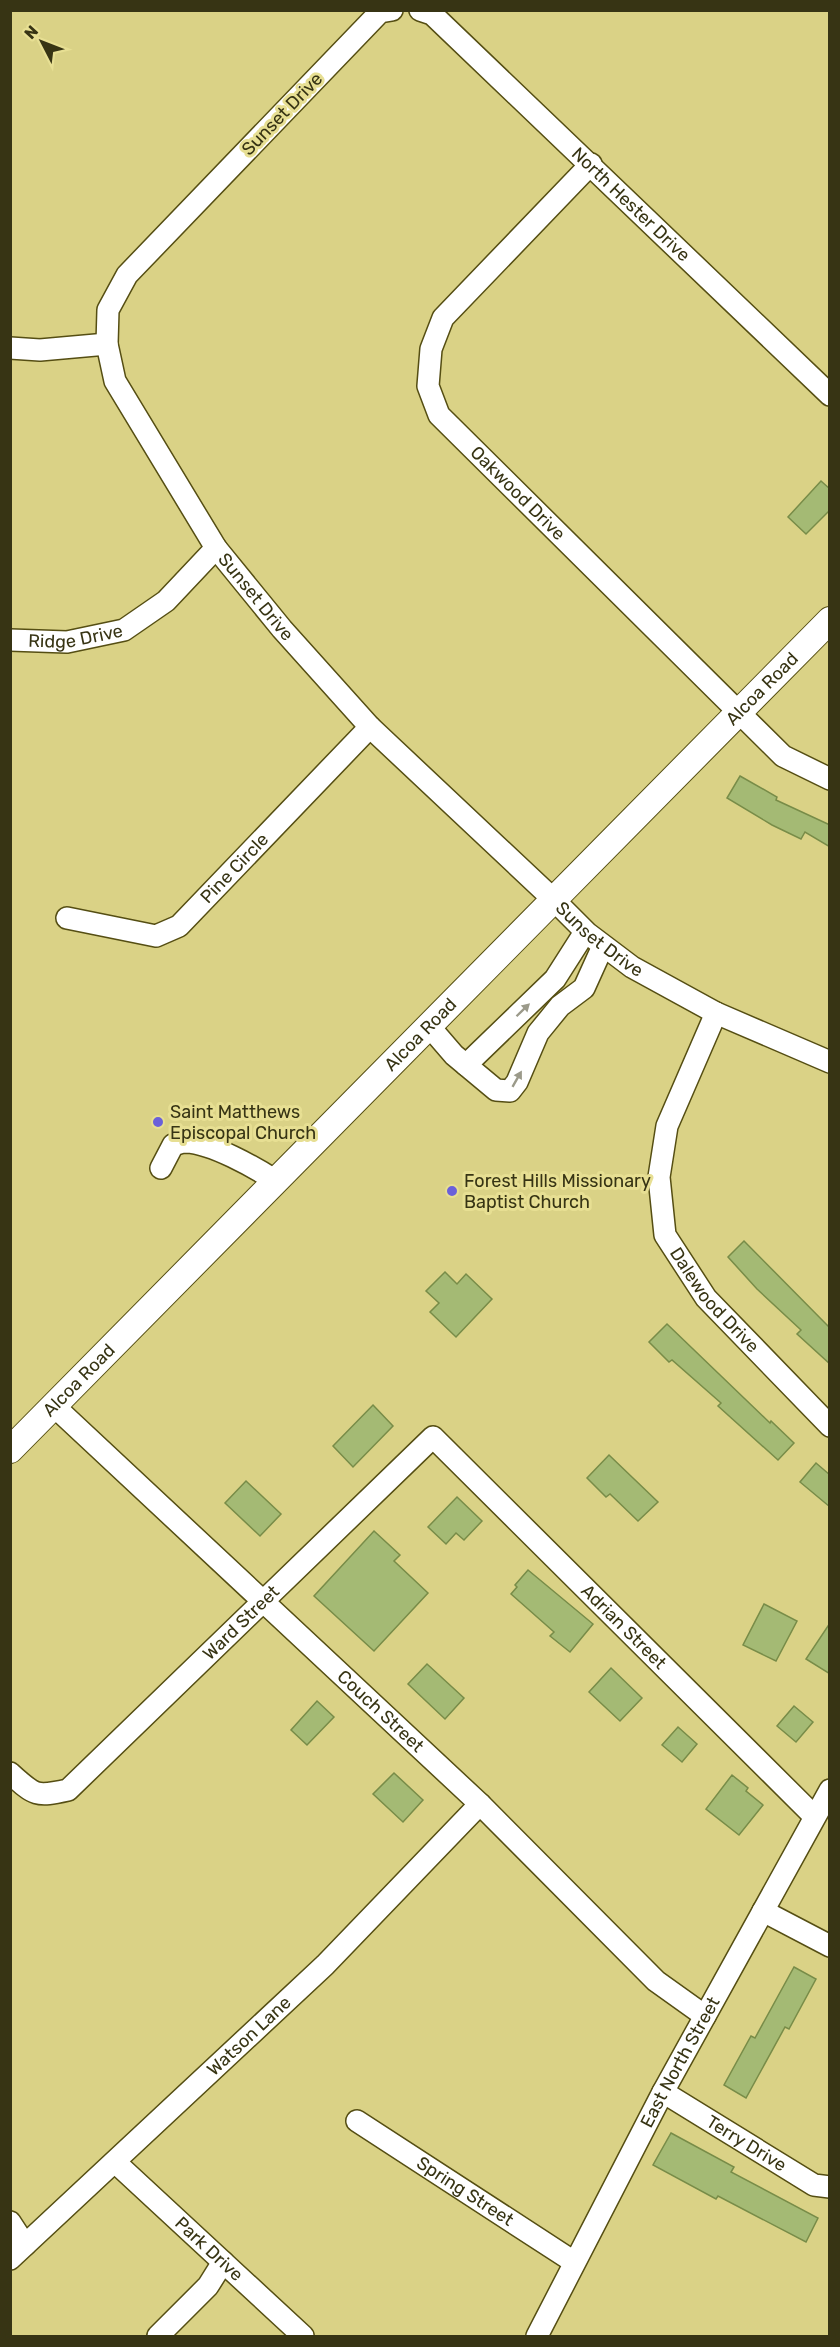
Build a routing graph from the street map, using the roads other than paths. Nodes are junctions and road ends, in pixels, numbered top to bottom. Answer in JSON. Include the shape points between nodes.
{"nodes":[{"id":1,"x":392,"y":10,"type":"edge"},
{"id":2,"x":426,"y":12,"type":"edge"},
{"id":3,"x":591,"y":164,"type":"junction"},
{"id":4,"x":106,"y":344,"type":"junction"},
{"id":5,"x":10,"y":348,"type":"edge"},
{"id":6,"x":830,"y":395,"type":"edge"},
{"id":7,"x":216,"y":549,"type":"junction"},
{"id":8,"x":830,"y":620,"type":"edge"},
{"id":9,"x":10,"y":640,"type":"edge"},
{"id":10,"x":739,"y":711,"type":"junction"},
{"id":11,"x":370,"y":727,"type":"junction"},
{"id":12,"x":830,"y":779,"type":"edge"},
{"id":13,"x":554,"y":900,"type":"junction"},
{"id":14,"x":67,"y":918,"type":"dead end"},
{"id":15,"x":585,"y":932,"type":"junction"},
{"id":16,"x":603,"y":946,"type":"junction"},
{"id":17,"x":716,"y":1013,"type":"junction"},
{"id":18,"x":429,"y":1026,"type":"junction"},
{"id":19,"x":830,"y":1062,"type":"edge"},
{"id":20,"x":466,"y":1065,"type":"junction"},
{"id":21,"x":161,"y":1168,"type":"dead end"},
{"id":22,"x":276,"y":1180,"type":"junction"},
{"id":23,"x":54,"y":1406,"type":"junction"},
{"id":24,"x":830,"y":1426,"type":"edge"},
{"id":25,"x":433,"y":1437,"type":"joint"},
{"id":26,"x":10,"y":1450,"type":"edge"},
{"id":27,"x":263,"y":1602,"type":"junction"},
{"id":28,"x":10,"y":1773,"type":"edge"},
{"id":29,"x":830,"y":1790,"type":"edge"},
{"id":30,"x":480,"y":1804,"type":"junction"},
{"id":31,"x":814,"y":1816,"type":"junction"},
{"id":32,"x":763,"y":1911,"type":"junction"},
{"id":33,"x":830,"y":1946,"type":"edge"},
{"id":34,"x":705,"y":2016,"type":"junction"},
{"id":35,"x":663,"y":2092,"type":"junction"},
{"id":36,"x":357,"y":2121,"type":"dead end"},
{"id":37,"x":115,"y":2162,"type":"junction"},
{"id":38,"x":830,"y":2187,"type":"edge"},
{"id":39,"x":10,"y":2222,"type":"edge"},
{"id":40,"x":18,"y":2252,"type":"edge"},
{"id":41,"x":223,"y":2262,"type":"junction"},
{"id":42,"x":574,"y":2262,"type":"junction"},
{"id":43,"x":158,"y":2337,"type":"edge"},
{"id":44,"x":303,"y":2337,"type":"edge"},
{"id":45,"x":537,"y":2337,"type":"edge"}],
"edges":[{"from":1,"to":4,"type":"street","name":"Sunset Drive","via":[[380,12],[127,275],[108,310]]},
{"from":2,"to":3,"type":"street","name":"North Hester Drive"},
{"from":3,"to":6,"type":"street","name":"North Hester Drive"},
{"from":3,"to":10,"type":"street","name":"Oakwood Drive","via":[[443,318],[431,349],[428,386],[439,415]]},
{"from":4,"to":5,"type":"street","via":[[40,350]]},
{"from":4,"to":7,"type":"street","name":"Sunset Drive","via":[[115,381]]},
{"from":7,"to":9,"type":"street","name":"Ridge Drive","via":[[166,601],[124,630],[67,642]]},
{"from":7,"to":11,"type":"street","name":"Sunset Drive"},
{"from":8,"to":10,"type":"main road","name":"Alcoa Road"},
{"from":10,"to":12,"type":"street","name":"Oakwood Drive","via":[[783,756]]},
{"from":10,"to":13,"type":"main road","name":"Alcoa Road"},
{"from":11,"to":13,"type":"street","name":"Sunset Drive"},
{"from":11,"to":14,"type":"street","name":"Pine Circle","via":[[179,926],[156,936]]},
{"from":13,"to":15,"type":"street","name":"Sunset Drive"},
{"from":13,"to":18,"type":"main road","name":"Alcoa Road"},
{"from":15,"to":16,"type":"street","name":"Sunset Drive"},
{"from":20,"to":15,"type":"street","one_way":true,"via":[[555,979]]},
{"from":16,"to":17,"type":"street","name":"Sunset Drive","via":[[632,967]]},
{"from":20,"to":16,"type":"street","one_way":true,"via":[[496,1090],[510,1091],[538,1033],[560,1006],[584,988]]},
{"from":17,"to":19,"type":"street","name":"Sunset Drive"},
{"from":17,"to":24,"type":"street","name":"Dalewood Drive","via":[[667,1126],[659,1177],[665,1235],[706,1298]]},
{"from":18,"to":20,"type":"street"},
{"from":18,"to":22,"type":"main road","name":"Alcoa Road"},
{"from":21,"to":22,"type":"street","via":[[173,1145],[185,1142],[213,1149]]},
{"from":22,"to":23,"type":"main road","name":"Alcoa Road"},
{"from":23,"to":26,"type":"main road","name":"Alcoa Road"},
{"from":23,"to":27,"type":"street","name":"Couch Street"},
{"from":25,"to":27,"type":"street","name":"Ward Street"},
{"from":25,"to":31,"type":"street","name":"Adrian Street"},
{"from":27,"to":28,"type":"street","name":"Ward Street","via":[[68,1790],[43,1796],[27,1789]]},
{"from":27,"to":30,"type":"street","name":"Couch Street"},
{"from":29,"to":31,"type":"street","name":"East North Street"},
{"from":30,"to":34,"type":"street","name":"Couch Street","via":[[656,1981]]},
{"from":30,"to":37,"type":"street","name":"Watson Lane","via":[[326,1965]]},
{"from":31,"to":32,"type":"street","name":"East North Street"},
{"from":32,"to":33,"type":"street"},
{"from":32,"to":34,"type":"street","name":"East North Street"},
{"from":34,"to":35,"type":"street","name":"East North Street"},
{"from":35,"to":38,"type":"street","name":"Terry Drive","via":[[814,2185]]},
{"from":35,"to":42,"type":"street","name":"East North Street"},
{"from":36,"to":42,"type":"street","name":"Spring Street"},
{"from":37,"to":40,"type":"street","name":"Watson Lane"},
{"from":37,"to":41,"type":"street","name":"Park Drive"},
{"from":39,"to":40,"type":"street"},
{"from":41,"to":43,"type":"street","via":[[208,2286]]},
{"from":41,"to":44,"type":"street","name":"Park Drive"},
{"from":42,"to":45,"type":"street","name":"East North Street"}]}
